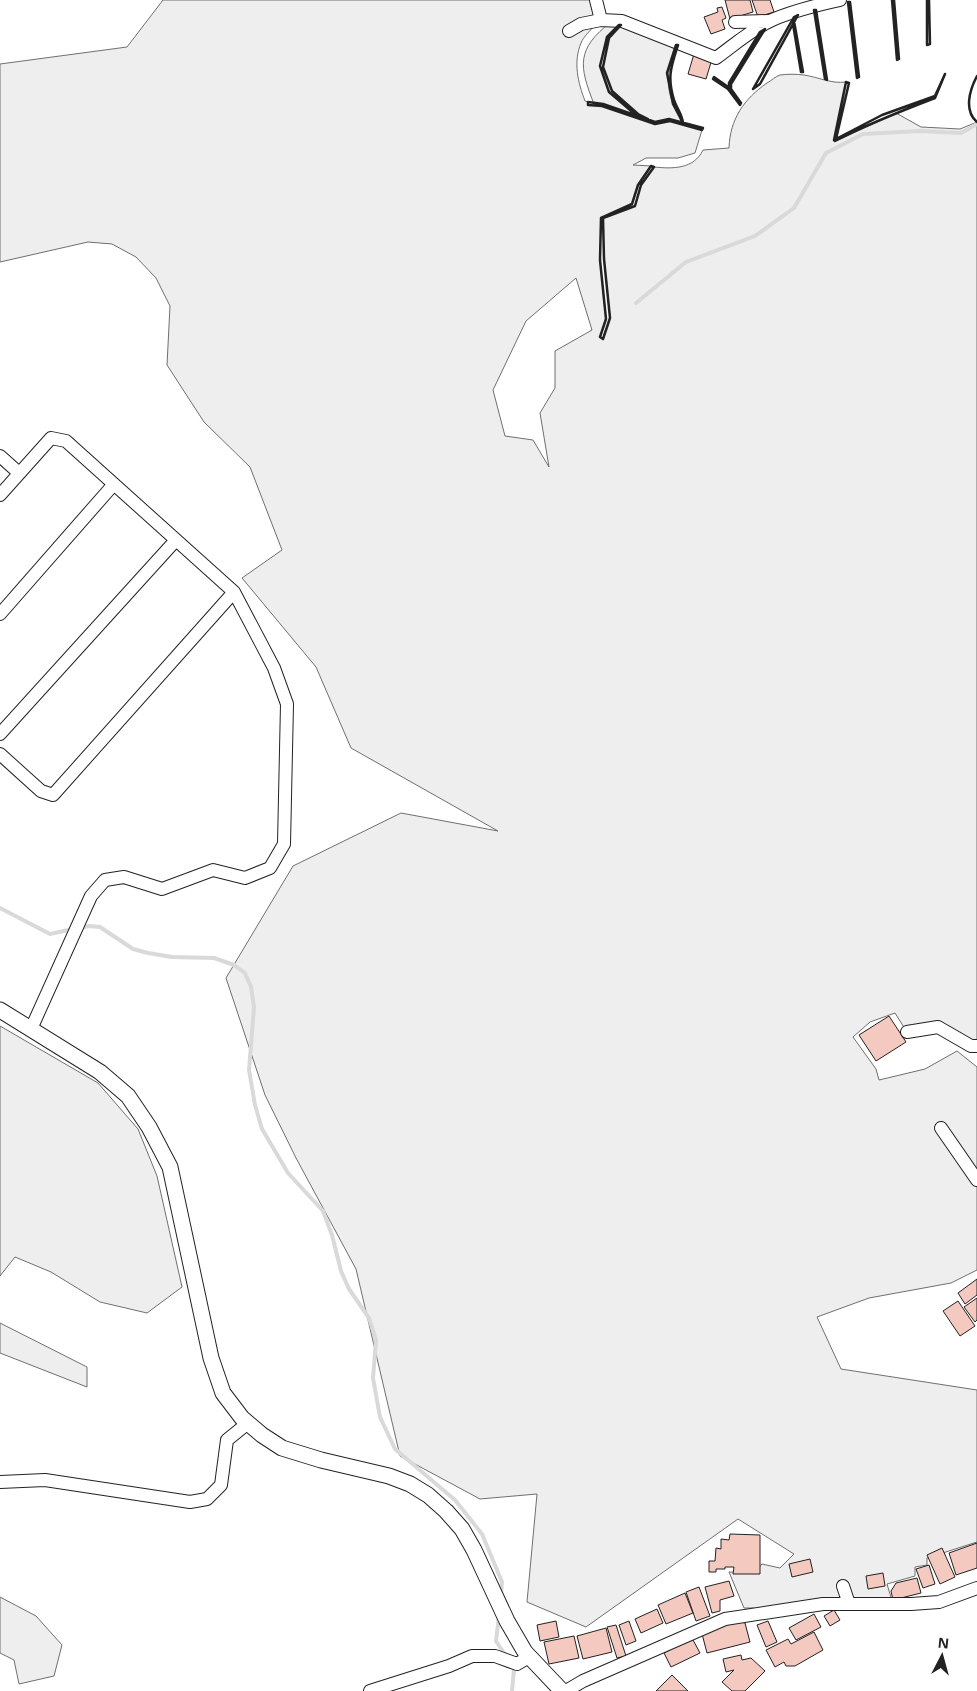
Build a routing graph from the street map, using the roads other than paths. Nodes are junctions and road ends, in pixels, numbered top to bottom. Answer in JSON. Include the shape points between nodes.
{"nodes":[{"id":1,"x":596,"y":0,"type":"edge"},
{"id":2,"x":840,"y":0,"type":"edge"},
{"id":3,"x":601,"y":20,"type":"junction"},
{"id":4,"x":771,"y":21,"type":"junction"},
{"id":5,"x":735,"y":22,"type":"dead end"},
{"id":6,"x":569,"y":31,"type":"dead end"},
{"id":7,"x":0,"y":456,"type":"edge"},
{"id":8,"x":20,"y":473,"type":"junction"},
{"id":9,"x":114,"y":484,"type":"junction"},
{"id":10,"x":0,"y":495,"type":"edge"},
{"id":11,"x":176,"y":540,"type":"junction"},
{"id":12,"x":234,"y":592,"type":"junction"},
{"id":13,"x":0,"y":614,"type":"edge"},
{"id":14,"x":0,"y":734,"type":"edge"},
{"id":15,"x":0,"y":754,"type":"edge"},
{"id":16,"x":0,"y":1010,"type":"edge"},
{"id":17,"x":31,"y":1029,"type":"junction"},
{"id":18,"x":907,"y":1032,"type":"dead end"},
{"id":19,"x":977,"y":1046,"type":"edge"},
{"id":20,"x":941,"y":1128,"type":"dead end"},
{"id":21,"x":977,"y":1180,"type":"edge"},
{"id":22,"x":248,"y":1423,"type":"junction"},
{"id":23,"x":0,"y":1482,"type":"edge"},
{"id":24,"x":843,"y":1586,"type":"dead end"},
{"id":25,"x":977,"y":1588,"type":"edge"},
{"id":26,"x":849,"y":1604,"type":"junction"},
{"id":27,"x":527,"y":1654,"type":"junction"},
{"id":28,"x":370,"y":1691,"type":"edge"},
{"id":29,"x":562,"y":1691,"type":"edge"},
{"id":30,"x":566,"y":1691,"type":"edge"}],
"edges":[{"from":1,"to":3,"type":"street"},
{"from":2,"to":4,"type":"street"},
{"from":3,"to":4,"type":"street","via":[[622,21],[716,58]]},
{"from":3,"to":6,"type":"street","via":[[581,24]]},
{"from":4,"to":5,"type":"street"},
{"from":7,"to":8,"type":"street"},
{"from":8,"to":9,"type":"street","via":[[51,438],[66,441]]},
{"from":8,"to":10,"type":"street"},
{"from":9,"to":11,"type":"street"},
{"from":9,"to":13,"type":"street"},
{"from":11,"to":12,"type":"street"},
{"from":11,"to":14,"type":"street"},
{"from":12,"to":15,"type":"street","via":[[54,795],[41,791]]},
{"from":12,"to":17,"type":"street","via":[[274,668],[287,704],[284,844],[270,868],[245,878],[213,870],[162,889],[124,877],[105,880],[91,896]]},
{"from":16,"to":17,"type":"street"},
{"from":17,"to":22,"type":"street","via":[[100,1072],[128,1096],[149,1127],[170,1167],[211,1358],[223,1393]]},
{"from":18,"to":19,"type":"street","via":[[938,1027],[971,1046]]},
{"from":20,"to":21,"type":"street"},
{"from":22,"to":23,"type":"street","via":[[227,1440],[221,1486],[207,1499],[190,1502],[45,1480]]},
{"from":22,"to":27,"type":"street","via":[[282,1448],[389,1476],[428,1495],[462,1528],[507,1621]]},
{"from":24,"to":26,"type":"street"},
{"from":25,"to":26,"type":"street","via":[[939,1602]]},
{"from":26,"to":30,"type":"street","via":[[823,1604],[725,1619]]},
{"from":27,"to":28,"type":"street","via":[[517,1664],[495,1656],[472,1656]]},
{"from":27,"to":29,"type":"street"}]}
